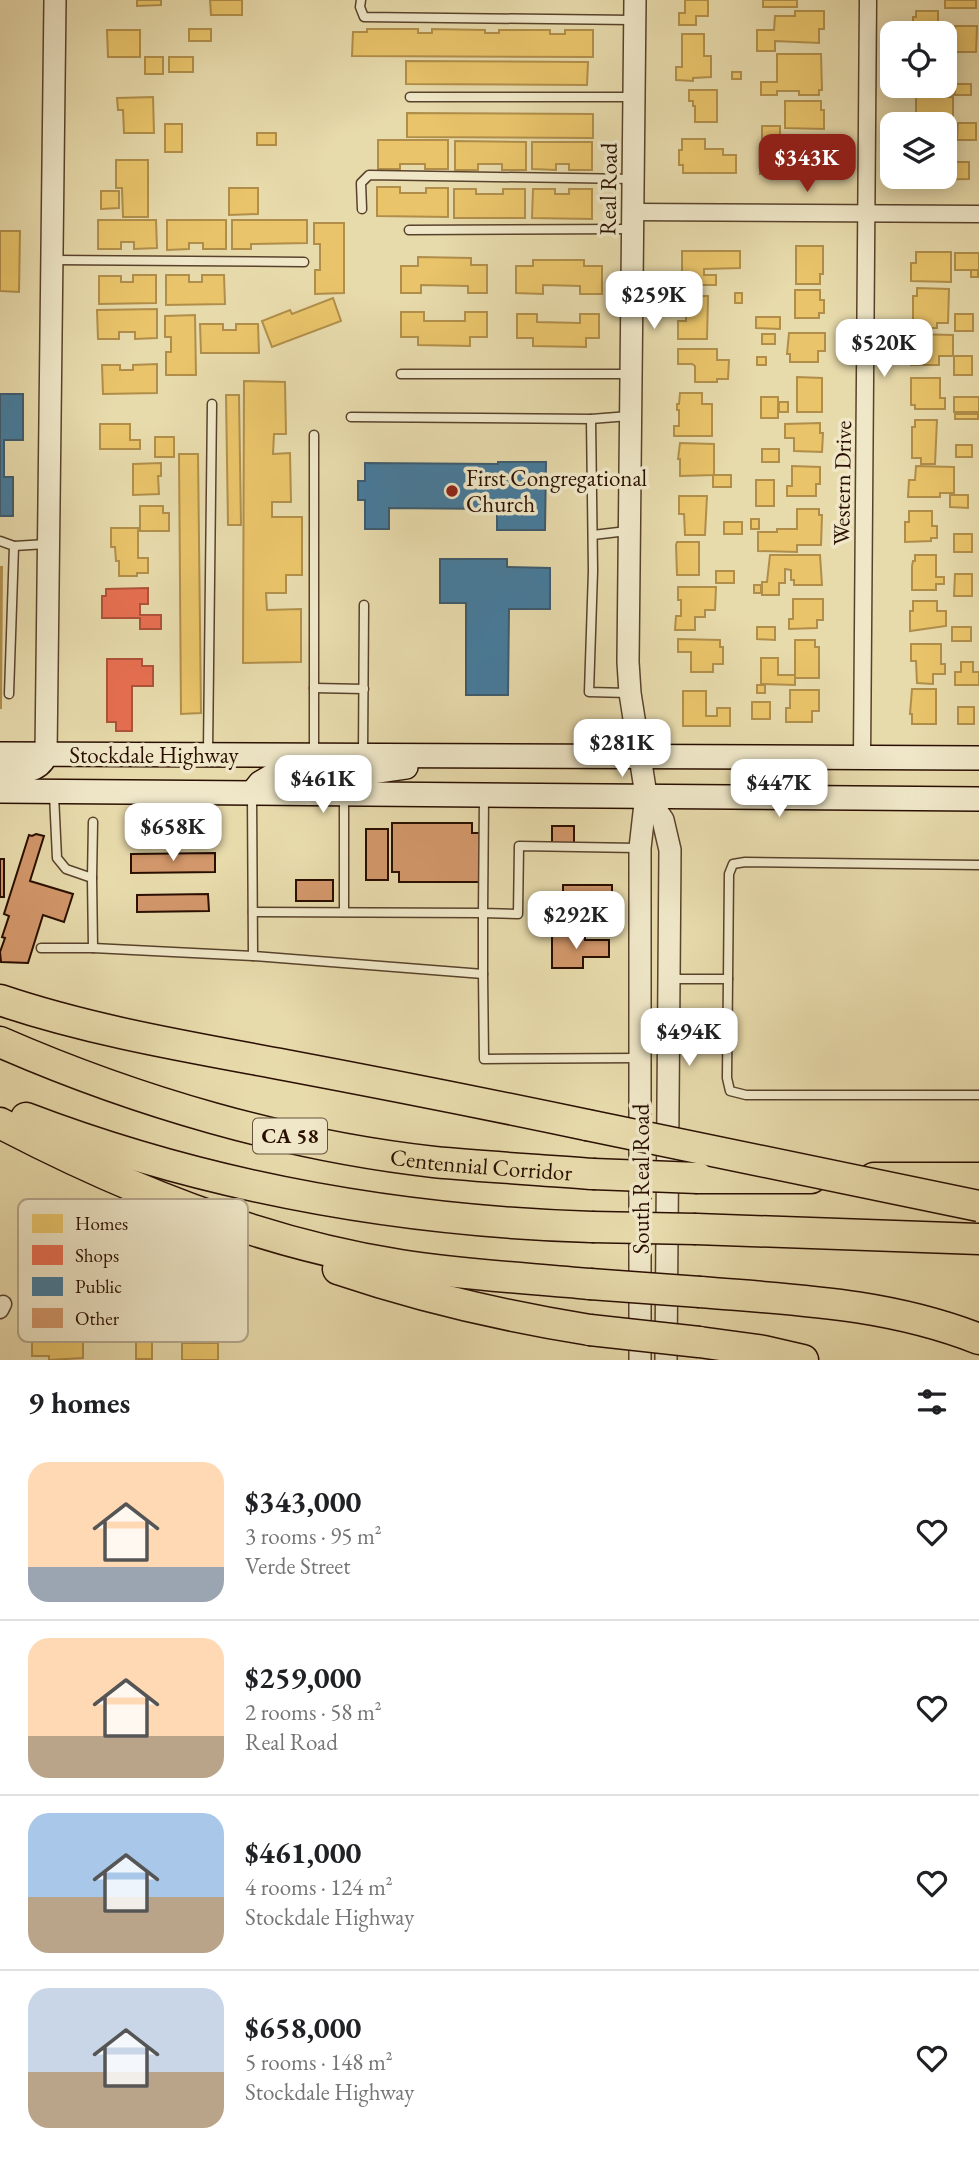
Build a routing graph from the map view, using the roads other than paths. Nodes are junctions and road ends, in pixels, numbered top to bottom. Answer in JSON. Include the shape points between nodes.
{"nodes":[{"id":1,"x":55,"y":0,"type":"edge"},
{"id":2,"x":361,"y":0,"type":"edge"},
{"id":3,"x":868,"y":0,"type":"edge"},
{"id":4,"x":635,"y":10,"type":"edge"},
{"id":5,"x":410,"y":97,"type":"dead end"},
{"id":6,"x":635,"y":97,"type":"junction"},
{"id":7,"x":635,"y":179,"type":"junction"},
{"id":8,"x":362,"y":209,"type":"dead end"},
{"id":9,"x":867,"y":213,"type":"junction"},
{"id":10,"x":979,"y":214,"type":"edge"},
{"id":11,"x":634,"y":220,"type":"junction"},
{"id":12,"x":409,"y":230,"type":"dead end"},
{"id":13,"x":52,"y":260,"type":"junction"},
{"id":14,"x":304,"y":262,"type":"dead end"},
{"id":15,"x":401,"y":374,"type":"dead end"},
{"id":16,"x":632,"y":374,"type":"junction"},
{"id":17,"x":212,"y":404,"type":"dead end"},
{"id":18,"x":632,"y":415,"type":"junction"},
{"id":19,"x":351,"y":416,"type":"dead end"},
{"id":20,"x":591,"y":419,"type":"junction"},
{"id":21,"x":314,"y":435,"type":"dead end"},
{"id":22,"x":630,"y":530,"type":"junction"},
{"id":23,"x":593,"y":535,"type":"junction"},
{"id":24,"x":0,"y":541,"type":"edge"},
{"id":25,"x":48,"y":544,"type":"junction"},
{"id":26,"x":14,"y":546,"type":"junction"},
{"id":27,"x":364,"y":605,"type":"dead end"},
{"id":28,"x":314,"y":688,"type":"junction"},
{"id":29,"x":364,"y":689,"type":"junction"},
{"id":30,"x":630,"y":693,"type":"junction"},
{"id":31,"x":9,"y":694,"type":"dead end"},
{"id":32,"x":0,"y":754,"type":"edge"},
{"id":33,"x":46,"y":754,"type":"junction"},
{"id":34,"x":208,"y":755,"type":"junction"},
{"id":35,"x":314,"y":755,"type":"junction"},
{"id":36,"x":453,"y":755,"type":"junction"},
{"id":37,"x":363,"y":756,"type":"junction"},
{"id":38,"x":640,"y":756,"type":"junction"},
{"id":39,"x":862,"y":757,"type":"junction"},
{"id":40,"x":979,"y":758,"type":"edge"},
{"id":41,"x":0,"y":772,"type":"edge"},
{"id":42,"x":0,"y":791,"type":"edge"},
{"id":43,"x":54,"y":792,"type":"junction"},
{"id":44,"x":252,"y":793,"type":"junction"},
{"id":45,"x":344,"y":793,"type":"junction"},
{"id":46,"x":484,"y":794,"type":"junction"},
{"id":47,"x":646,"y":795,"type":"junction"},
{"id":48,"x":979,"y":799,"type":"edge"},
{"id":49,"x":93,"y":822,"type":"dead end"},
{"id":50,"x":640,"y":848,"type":"junction"},
{"id":51,"x":979,"y":865,"type":"edge"},
{"id":52,"x":92,"y":878,"type":"junction"},
{"id":53,"x":253,"y":912,"type":"junction"},
{"id":54,"x":344,"y":912,"type":"junction"},
{"id":55,"x":482,"y":913,"type":"junction"},
{"id":56,"x":41,"y":948,"type":"dead end"},
{"id":57,"x":93,"y":948,"type":"junction"},
{"id":58,"x":253,"y":956,"type":"junction"},
{"id":59,"x":483,"y":974,"type":"junction"},
{"id":60,"x":669,"y":979,"type":"junction"},
{"id":61,"x":728,"y":979,"type":"junction"},
{"id":62,"x":0,"y":1000,"type":"edge"},
{"id":63,"x":0,"y":1042,"type":"edge"},
{"id":64,"x":640,"y":1058,"type":"junction"},
{"id":65,"x":979,"y":1095,"type":"edge"},
{"id":66,"x":0,"y":1107,"type":"edge"},
{"id":67,"x":0,"y":1123,"type":"edge"},
{"id":68,"x":979,"y":1178,"type":"edge"},
{"id":69,"x":170,"y":1199,"type":"edge"},
{"id":70,"x":979,"y":1206,"type":"edge"},
{"id":71,"x":248,"y":1228,"type":"edge"},
{"id":72,"x":248,"y":1233,"type":"edge"},
{"id":73,"x":979,"y":1239,"type":"edge"},
{"id":74,"x":979,"y":1339,"type":"edge"},
{"id":75,"x":640,"y":1360,"type":"edge"},
{"id":76,"x":666,"y":1360,"type":"edge"},
{"id":77,"x":803,"y":1360,"type":"edge"}],
"edges":[{"from":1,"to":13,"type":"street"},
{"from":2,"to":4,"type":"lane","via":[[364,17]]},
{"from":3,"to":9,"type":"street","name":"Western Drive"},
{"from":4,"to":6,"type":"street","name":"Real Road"},
{"from":5,"to":6,"type":"lane"},
{"from":6,"to":7,"type":"street","name":"Real Road"},
{"from":7,"to":8,"type":"lane","via":[[369,175],[361,183]]},
{"from":7,"to":11,"type":"street","name":"Real Road"},
{"from":9,"to":10,"type":"street"},
{"from":9,"to":11,"type":"street"},
{"from":9,"to":39,"type":"street","name":"Western Drive"},
{"from":11,"to":12,"type":"lane"},
{"from":11,"to":16,"type":"street","name":"Real Road"},
{"from":13,"to":14,"type":"lane"},
{"from":13,"to":25,"type":"street"},
{"from":15,"to":16,"type":"lane"},
{"from":16,"to":18,"type":"street","name":"Real Road"},
{"from":17,"to":34,"type":"lane"},
{"from":18,"to":20,"type":"lane"},
{"from":18,"to":22,"type":"street","name":"Real Road"},
{"from":19,"to":20,"type":"lane"},
{"from":20,"to":23,"type":"lane"},
{"from":21,"to":28,"type":"lane"},
{"from":22,"to":23,"type":"lane"},
{"from":22,"to":30,"type":"street","name":"Real Road"},
{"from":23,"to":30,"type":"lane","via":[[589,692]]},
{"from":24,"to":26,"type":"lane"},
{"from":25,"to":26,"type":"lane"},
{"from":25,"to":33,"type":"street"},
{"from":26,"to":31,"type":"lane"},
{"from":27,"to":29,"type":"lane"},
{"from":28,"to":29,"type":"lane"},
{"from":28,"to":35,"type":"lane"},
{"from":29,"to":37,"type":"lane"},
{"from":30,"to":38,"type":"street","name":"Real Road"},
{"from":32,"to":33,"type":"main road","name":"Stockdale Highway"},
{"from":33,"to":34,"type":"main road","name":"Stockdale Highway"},
{"from":33,"to":41,"type":"main road","via":[[37,767]]},
{"from":34,"to":35,"type":"main road","name":"Stockdale Highway"},
{"from":35,"to":37,"type":"main road","name":"Stockdale Highway"},
{"from":36,"to":37,"type":"main road","name":"Stockdale Highway"},
{"from":36,"to":38,"type":"main road","name":"Stockdale Highway"},
{"from":36,"to":44,"type":"main road","via":[[364,774],[272,776]]},
{"from":38,"to":39,"type":"main road","name":"Stockdale Highway"},
{"from":38,"to":47,"type":"street","name":"South Real Road"},
{"from":39,"to":40,"type":"main road","name":"Stockdale Highway"},
{"from":42,"to":43,"type":"main road","name":"Stockdale Highway"},
{"from":43,"to":44,"type":"main road","name":"Stockdale Highway"},
{"from":43,"to":52,"type":"lane","via":[[57,858],[66,869]]},
{"from":44,"to":45,"type":"main road","name":"Stockdale Highway"},
{"from":44,"to":53,"type":"lane"},
{"from":45,"to":46,"type":"main road","name":"Stockdale Highway"},
{"from":45,"to":54,"type":"lane"},
{"from":46,"to":47,"type":"main road","name":"Stockdale Highway"},
{"from":46,"to":55,"type":"lane"},
{"from":47,"to":48,"type":"main road","name":"Stockdale Highway"},
{"from":47,"to":50,"type":"street","name":"South Real Road"},
{"from":47,"to":60,"type":"street","name":"South Real Road","via":[[663,820],[670,850]]},
{"from":49,"to":52,"type":"lane"},
{"from":50,"to":55,"type":"lane","via":[[519,846],[518,914]]},
{"from":50,"to":64,"type":"street","name":"South Real Road"},
{"from":51,"to":61,"type":"lane","via":[[733,864],[729,874]]},
{"from":52,"to":57,"type":"lane"},
{"from":53,"to":54,"type":"lane"},
{"from":53,"to":58,"type":"lane"},
{"from":54,"to":55,"type":"lane"},
{"from":55,"to":59,"type":"lane"},
{"from":56,"to":57,"type":"lane"},
{"from":57,"to":58,"type":"lane"},
{"from":58,"to":59,"type":"lane"},
{"from":59,"to":64,"type":"lane","via":[[484,1059]]},
{"from":60,"to":61,"type":"lane"},
{"from":60,"to":76,"type":"street","name":"South Real Road"},
{"from":61,"to":65,"type":"lane","via":[[730,1091],[746,1095]]},
{"from":62,"to":70,"type":"highway","bridge":true,"via":[[174,1045]]},
{"from":63,"to":68,"type":"highway","name":"Centennial Corridor","number":"CA 58","bridge":true,"via":[[94,1079],[232,1122],[434,1162],[698,1178]]},
{"from":64,"to":75,"type":"street","name":"South Real Road"},
{"from":66,"to":73,"type":"highway","number":"CA 58","bridge":true,"via":[[109,1147],[231,1180],[426,1215],[542,1226]]},
{"from":67,"to":69,"type":"highway"},
{"from":71,"to":74,"type":"highway","bridge":true,"via":[[354,1257],[446,1271],[857,1305],[925,1320]]},
{"from":72,"to":77,"type":"highway","bridge":true,"via":[[383,1284],[476,1309]]}]}
